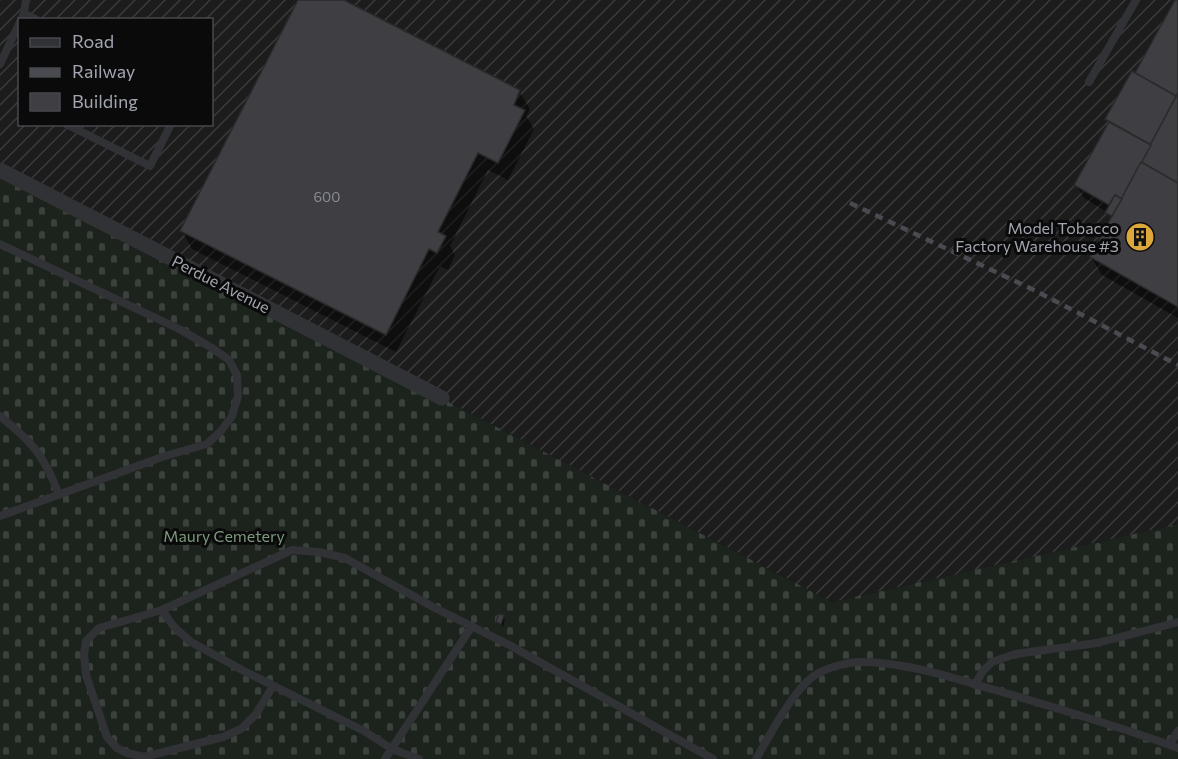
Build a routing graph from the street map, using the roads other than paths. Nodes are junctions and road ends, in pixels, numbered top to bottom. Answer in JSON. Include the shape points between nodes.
{"nodes":[{"id":1,"x":26,"y":0,"type":"edge"},
{"id":2,"x":1136,"y":0,"type":"edge"},
{"id":3,"x":21,"y":18,"type":"edge"},
{"id":4,"x":18,"y":25,"type":"edge"},
{"id":5,"x":0,"y":64,"type":"edge"},
{"id":6,"x":1089,"y":82,"type":"dead end"},
{"id":7,"x":70,"y":126,"type":"edge"},
{"id":8,"x":170,"y":126,"type":"edge"},
{"id":9,"x":0,"y":170,"type":"edge"},
{"id":10,"x":0,"y":244,"type":"edge"},
{"id":11,"x":442,"y":398,"type":"dead end"},
{"id":12,"x":0,"y":416,"type":"edge"},
{"id":13,"x":59,"y":495,"type":"junction"},
{"id":14,"x":0,"y":516,"type":"edge"},
{"id":15,"x":162,"y":610,"type":"junction"},
{"id":16,"x":1178,"y":622,"type":"edge"},
{"id":17,"x":472,"y":626,"type":"junction"},
{"id":18,"x":975,"y":685,"type":"junction"},
{"id":19,"x":273,"y":686,"type":"junction"},
{"id":20,"x":1178,"y":731,"type":"edge"},
{"id":21,"x":1169,"y":745,"type":"junction"},
{"id":22,"x":392,"y":748,"type":"junction"},
{"id":23,"x":1178,"y":748,"type":"edge"},
{"id":24,"x":385,"y":759,"type":"edge"},
{"id":25,"x":419,"y":759,"type":"edge"},
{"id":26,"x":713,"y":759,"type":"edge"},
{"id":27,"x":756,"y":759,"type":"edge"}],
"edges":[{"from":1,"to":3,"type":"lane"},
{"from":2,"to":6,"type":"lane"},
{"from":4,"to":5,"type":"lane"},
{"from":7,"to":8,"type":"lane","via":[[150,166]]},
{"from":9,"to":11,"type":"street","name":"Perdue Avenue"},
{"from":10,"to":13,"type":"lane","via":[[181,330],[230,360],[237,375],[238,396],[232,416],[207,444]]},
{"from":12,"to":13,"type":"lane","via":[[40,454]]},
{"from":13,"to":14,"type":"lane"},
{"from":15,"to":17,"type":"lane","via":[[292,550],[345,558]]},
{"from":15,"to":19,"type":"lane","via":[[191,642]]},
{"from":15,"to":19,"type":"lane","via":[[99,628],[86,641],[86,675],[107,737],[117,748],[144,757],[223,737],[241,729],[256,714]]},
{"from":16,"to":18,"type":"lane","via":[[1097,643],[1015,654],[992,662]]},
{"from":17,"to":22,"type":"lane"},
{"from":17,"to":26,"type":"lane"},
{"from":18,"to":21,"type":"lane"},
{"from":18,"to":27,"type":"lane","via":[[897,664],[862,661],[835,667],[815,674],[799,691]]},
{"from":19,"to":22,"type":"lane"},
{"from":20,"to":21,"type":"lane"},
{"from":21,"to":23,"type":"lane"},
{"from":22,"to":24,"type":"lane"},
{"from":22,"to":25,"type":"lane"}]}
